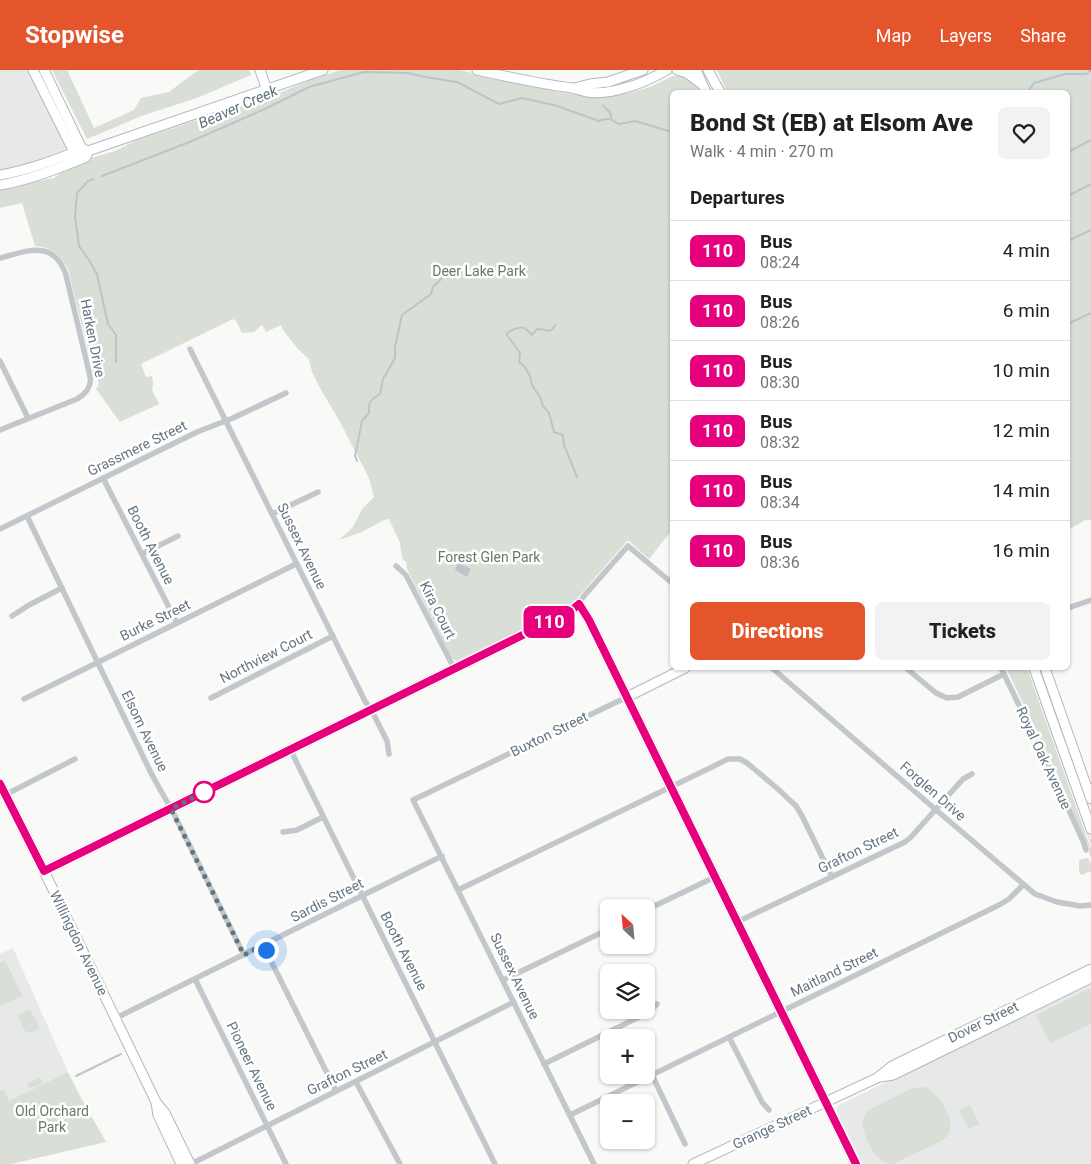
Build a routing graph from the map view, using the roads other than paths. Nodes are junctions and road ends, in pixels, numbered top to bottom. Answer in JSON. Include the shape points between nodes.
{"nodes":[{"id":1,"x":33,"y":70,"type":"edge"},
{"id":2,"x":44,"y":70,"type":"edge"},
{"id":3,"x":260,"y":70,"type":"edge"},
{"id":4,"x":324,"y":70,"type":"edge"},
{"id":5,"x":477,"y":70,"type":"edge"},
{"id":6,"x":643,"y":70,"type":"edge"},
{"id":7,"x":667,"y":70,"type":"edge"},
{"id":8,"x":678,"y":70,"type":"edge"},
{"id":9,"x":696,"y":70,"type":"edge"},
{"id":10,"x":710,"y":71,"type":"edge"},
{"id":11,"x":574,"y":88,"type":"junction"},
{"id":12,"x":704,"y":88,"type":"edge"},
{"id":13,"x":267,"y":90,"type":"junction"},
{"id":14,"x":719,"y":90,"type":"edge"},
{"id":15,"x":82,"y":154,"type":"junction"},
{"id":16,"x":0,"y":175,"type":"edge"},
{"id":17,"x":0,"y":184,"type":"edge"},
{"id":18,"x":0,"y":258,"type":"edge"},
{"id":19,"x":190,"y":349,"type":"dead end"},
{"id":20,"x":0,"y":361,"type":"edge"},
{"id":21,"x":286,"y":392,"type":"dead end"},
{"id":22,"x":28,"y":418,"type":"junction"},
{"id":23,"x":226,"y":420,"type":"junction"},
{"id":24,"x":0,"y":430,"type":"edge"},
{"id":25,"x":103,"y":478,"type":"junction"},
{"id":26,"x":318,"y":492,"type":"dead end"},
{"id":27,"x":272,"y":514,"type":"junction"},
{"id":28,"x":27,"y":516,"type":"junction"},
{"id":29,"x":0,"y":529,"type":"edge"},
{"id":30,"x":178,"y":536,"type":"dead end"},
{"id":31,"x":142,"y":554,"type":"junction"},
{"id":32,"x":296,"y":564,"type":"junction"},
{"id":33,"x":396,"y":566,"type":"dead end"},
{"id":34,"x":670,"y":581,"type":"edge"},
{"id":35,"x":62,"y":588,"type":"junction"},
{"id":36,"x":1091,"y":600,"type":"edge"},
{"id":37,"x":579,"y":604,"type":"junction"},
{"id":38,"x":1070,"y":607,"type":"edge"},
{"id":39,"x":12,"y":616,"type":"dead end"},
{"id":40,"x":177,"y":623,"type":"junction"},
{"id":41,"x":333,"y":636,"type":"junction"},
{"id":42,"x":98,"y":662,"type":"junction"},
{"id":43,"x":454,"y":668,"type":"junction"},
{"id":44,"x":681,"y":670,"type":"edge"},
{"id":45,"x":774,"y":670,"type":"edge"},
{"id":46,"x":908,"y":670,"type":"edge"},
{"id":47,"x":1002,"y":670,"type":"edge"},
{"id":48,"x":1035,"y":670,"type":"edge"},
{"id":49,"x":1046,"y":670,"type":"edge"},
{"id":50,"x":1004,"y":674,"type":"junction"},
{"id":51,"x":627,"y":697,"type":"junction"},
{"id":52,"x":211,"y":698,"type":"dead end"},
{"id":53,"x":24,"y":699,"type":"dead end"},
{"id":54,"x":371,"y":710,"type":"junction"},
{"id":55,"x":290,"y":750,"type":"junction"},
{"id":56,"x":388,"y":754,"type":"dead end"},
{"id":57,"x":75,"y":759,"type":"dead end"},
{"id":58,"x":972,"y":774,"type":"dead end"},
{"id":59,"x":0,"y":784,"type":"edge"},
{"id":60,"x":671,"y":786,"type":"junction"},
{"id":61,"x":5,"y":794,"type":"junction"},
{"id":62,"x":1091,"y":798,"type":"edge"},
{"id":63,"x":413,"y":800,"type":"joint"},
{"id":64,"x":1081,"y":801,"type":"junction"},
{"id":65,"x":171,"y":809,"type":"junction"},
{"id":66,"x":935,"y":809,"type":"junction"},
{"id":67,"x":324,"y":817,"type":"junction"},
{"id":68,"x":1091,"y":829,"type":"edge"},
{"id":69,"x":283,"y":832,"type":"dead end"},
{"id":70,"x":1086,"y":850,"type":"dead end"},
{"id":71,"x":442,"y":856,"type":"junction"},
{"id":72,"x":44,"y":871,"type":"junction"},
{"id":73,"x":715,"y":877,"type":"junction"},
{"id":74,"x":832,"y":877,"type":"junction"},
{"id":75,"x":1023,"y":885,"type":"junction"},
{"id":76,"x":458,"y":890,"type":"junction"},
{"id":77,"x":362,"y":896,"type":"junction"},
{"id":78,"x":1091,"y":905,"type":"edge"},
{"id":79,"x":655,"y":906,"type":"edge"},
{"id":80,"x":737,"y":922,"type":"junction"},
{"id":81,"x":600,"y":933,"type":"edge"},
{"id":82,"x":263,"y":945,"type":"junction"},
{"id":83,"x":244,"y":955,"type":"junction"},
{"id":84,"x":1091,"y":969,"type":"edge"},
{"id":85,"x":1091,"y":978,"type":"edge"},
{"id":86,"x":195,"y":979,"type":"junction"},
{"id":87,"x":503,"y":980,"type":"junction"},
{"id":88,"x":514,"y":1002,"type":"junction"},
{"id":89,"x":656,"y":1004,"type":"dead end"},
{"id":90,"x":781,"y":1012,"type":"junction"},
{"id":91,"x":116,"y":1018,"type":"junction"},
{"id":92,"x":729,"y":1037,"type":"junction"},
{"id":93,"x":435,"y":1042,"type":"junction"},
{"id":94,"x":544,"y":1064,"type":"junction"},
{"id":95,"x":655,"y":1074,"type":"edge"},
{"id":96,"x":877,"y":1078,"type":"junction"},
{"id":97,"x":655,"y":1081,"type":"edge"},
{"id":98,"x":356,"y":1082,"type":"junction"},
{"id":99,"x":634,"y":1084,"type":"edge"},
{"id":100,"x":336,"y":1091,"type":"junction"},
{"id":101,"x":156,"y":1102,"type":"junction"},
{"id":102,"x":825,"y":1102,"type":"junction"},
{"id":103,"x":769,"y":1110,"type":"dead end"},
{"id":104,"x":570,"y":1115,"type":"junction"},
{"id":105,"x":268,"y":1125,"type":"junction"},
{"id":106,"x":685,"y":1144,"type":"dead end"},
{"id":107,"x":181,"y":1164,"type":"edge"},
{"id":108,"x":191,"y":1164,"type":"edge"},
{"id":109,"x":286,"y":1164,"type":"edge"},
{"id":110,"x":400,"y":1164,"type":"edge"},
{"id":111,"x":495,"y":1164,"type":"edge"},
{"id":112,"x":594,"y":1164,"type":"edge"},
{"id":113,"x":694,"y":1164,"type":"edge"},
{"id":114,"x":856,"y":1164,"type":"edge"}],
"edges":[{"from":1,"to":15,"type":"main road"},
{"from":2,"to":15,"type":"main road"},
{"from":3,"to":13,"type":"main road"},
{"from":4,"to":13,"type":"main road"},
{"from":5,"to":11,"type":"main road"},
{"from":6,"to":11,"type":"main road","via":[[608,82]]},
{"from":7,"to":11,"type":"main road","via":[[643,83],[620,89],[587,92]]},
{"from":8,"to":12,"type":"main road","via":[[687,73]]},
{"from":9,"to":12,"type":"main road"},
{"from":10,"to":14,"type":"main road"},
{"from":13,"to":15,"type":"main road"},
{"from":15,"to":16,"type":"main road"},
{"from":15,"to":17,"type":"main road","via":[[39,176]]},
{"from":18,"to":22,"type":"street","name":"Harken Drive","via":[[38,249],[59,261],[66,275],[90,376],[90,385],[81,397]]},
{"from":19,"to":23,"type":"street","name":"Sussex Avenue"},
{"from":20,"to":22,"type":"street"},
{"from":21,"to":23,"type":"street","name":"Grassmere Street"},
{"from":22,"to":24,"type":"street","name":"Harken Drive"},
{"from":23,"to":25,"type":"street","name":"Grassmere Street"},
{"from":23,"to":27,"type":"street","name":"Sussex Avenue"},
{"from":25,"to":28,"type":"street","name":"Grassmere Street"},
{"from":25,"to":31,"type":"street","name":"Booth Avenue"},
{"from":26,"to":27,"type":"street"},
{"from":27,"to":32,"type":"street","name":"Sussex Avenue"},
{"from":28,"to":29,"type":"street","name":"Grassmere Street"},
{"from":28,"to":35,"type":"street","name":"Elsom Avenue"},
{"from":30,"to":31,"type":"street"},
{"from":31,"to":40,"type":"street","name":"Booth Avenue"},
{"from":32,"to":40,"type":"street","name":"Burke Street"},
{"from":32,"to":41,"type":"street","name":"Sussex Avenue"},
{"from":33,"to":43,"type":"street","name":"Kira Court","via":[[406,575]]},
{"from":34,"to":37,"type":"street","via":[[628,546]]},
{"from":35,"to":39,"type":"street"},
{"from":35,"to":42,"type":"street","name":"Elsom Avenue"},
{"from":36,"to":38,"type":"street"},
{"from":37,"to":43,"type":"main road"},
{"from":37,"to":51,"type":"main road"},
{"from":40,"to":42,"type":"street","name":"Burke Street"},
{"from":41,"to":52,"type":"street","name":"Northview Court"},
{"from":41,"to":54,"type":"street","name":"Sussex Avenue"},
{"from":42,"to":53,"type":"street","name":"Burke Street"},
{"from":42,"to":65,"type":"street","name":"Elsom Avenue"},
{"from":43,"to":54,"type":"main road"},
{"from":44,"to":51,"type":"main road","name":"Buxton Street"},
{"from":45,"to":66,"type":"street","name":"Forglen Drive"},
{"from":46,"to":50,"type":"street","via":[[947,698]]},
{"from":47,"to":50,"type":"street","name":"Royal Oak Avenue"},
{"from":48,"to":64,"type":"main road","name":"Royal Oak Avenue"},
{"from":49,"to":62,"type":"main road","name":"Royal Oak Avenue"},
{"from":50,"to":70,"type":"street","name":"Royal Oak Avenue"},
{"from":51,"to":60,"type":"main road"},
{"from":51,"to":63,"type":"street","name":"Buxton Street"},
{"from":54,"to":55,"type":"main road"},
{"from":54,"to":56,"type":"street","name":"Sussex Avenue","via":[[388,741]]},
{"from":55,"to":65,"type":"main road"},
{"from":55,"to":67,"type":"street","name":"Booth Avenue"},
{"from":57,"to":61,"type":"street"},
{"from":58,"to":66,"type":"street","name":"Grafton Street","via":[[963,779]]},
{"from":59,"to":61,"type":"main road","name":"Willingdon Avenue"},
{"from":60,"to":73,"type":"main road"},
{"from":60,"to":74,"type":"street","via":[[724,760],[736,759],[747,763],[796,806]]},
{"from":60,"to":76,"type":"street"},
{"from":61,"to":72,"type":"main road","name":"Willingdon Avenue"},
{"from":62,"to":64,"type":"street"},
{"from":63,"to":71,"type":"street","name":"Sussex Avenue"},
{"from":64,"to":68,"type":"main road","name":"Royal Oak Avenue"},
{"from":65,"to":72,"type":"main road"},
{"from":65,"to":83,"type":"street","name":"Elsom Avenue"},
{"from":66,"to":74,"type":"street","name":"Grafton Street","via":[[905,842]]},
{"from":66,"to":75,"type":"street","name":"Forglen Drive"},
{"from":67,"to":69,"type":"street","via":[[297,830]]},
{"from":67,"to":77,"type":"street","name":"Booth Avenue"},
{"from":71,"to":76,"type":"street","name":"Sussex Avenue"},
{"from":71,"to":77,"type":"street","name":"Sardis Street"},
{"from":72,"to":91,"type":"main road","name":"Willingdon Avenue"},
{"from":73,"to":79,"type":"street"},
{"from":73,"to":80,"type":"main road"},
{"from":74,"to":80,"type":"street","name":"Grafton Street"},
{"from":75,"to":78,"type":"street","name":"Forglen Drive","via":[[1051,901]]},
{"from":75,"to":90,"type":"street","name":"Maitland Street","via":[[999,906]]},
{"from":76,"to":87,"type":"street","name":"Sussex Avenue"},
{"from":77,"to":82,"type":"street","name":"Sardis Street"},
{"from":77,"to":93,"type":"street","name":"Booth Avenue"},
{"from":80,"to":90,"type":"main road"},
{"from":81,"to":87,"type":"street"},
{"from":82,"to":83,"type":"street","name":"Sardis Street"},
{"from":82,"to":100,"type":"street"},
{"from":83,"to":86,"type":"street","name":"Sardis Street"},
{"from":84,"to":96,"type":"main road","name":"Dover Street","via":[[892,1066]]},
{"from":85,"to":96,"type":"main road","name":"Dover Street","via":[[893,1075]]},
{"from":86,"to":91,"type":"street","name":"Sardis Street"},
{"from":86,"to":105,"type":"street","name":"Pioneer Avenue"},
{"from":87,"to":88,"type":"street","name":"Sussex Avenue"},
{"from":88,"to":93,"type":"street","name":"Grafton Street"},
{"from":88,"to":94,"type":"street","name":"Sussex Avenue"},
{"from":89,"to":94,"type":"street","via":[[649,1012]]},
{"from":90,"to":92,"type":"street","name":"Maitland Street"},
{"from":90,"to":102,"type":"main road"},
{"from":91,"to":101,"type":"main road","name":"Willingdon Avenue"},
{"from":92,"to":95,"type":"street","name":"Maitland Street"},
{"from":92,"to":103,"type":"street"},
{"from":93,"to":98,"type":"street","name":"Grafton Street"},
{"from":93,"to":111,"type":"street","name":"Booth Avenue"},
{"from":94,"to":104,"type":"street","name":"Sussex Avenue"},
{"from":96,"to":102,"type":"main road","name":"Dover Street"},
{"from":97,"to":106,"type":"street"},
{"from":98,"to":100,"type":"street","name":"Grafton Street"},
{"from":98,"to":110,"type":"street"},
{"from":99,"to":104,"type":"street","name":"Maitland Street"},
{"from":100,"to":105,"type":"street","name":"Grafton Street"},
{"from":101,"to":107,"type":"main road","name":"Willingdon Avenue","via":[[158,1115]]},
{"from":101,"to":108,"type":"main road","name":"Willingdon Avenue"},
{"from":102,"to":113,"type":"main road","name":"Grange Street"},
{"from":102,"to":114,"type":"main road"},
{"from":104,"to":112,"type":"street","name":"Sussex Avenue"},
{"from":105,"to":108,"type":"street","name":"Grafton Street"},
{"from":105,"to":109,"type":"street","name":"Pioneer Avenue"}]}
